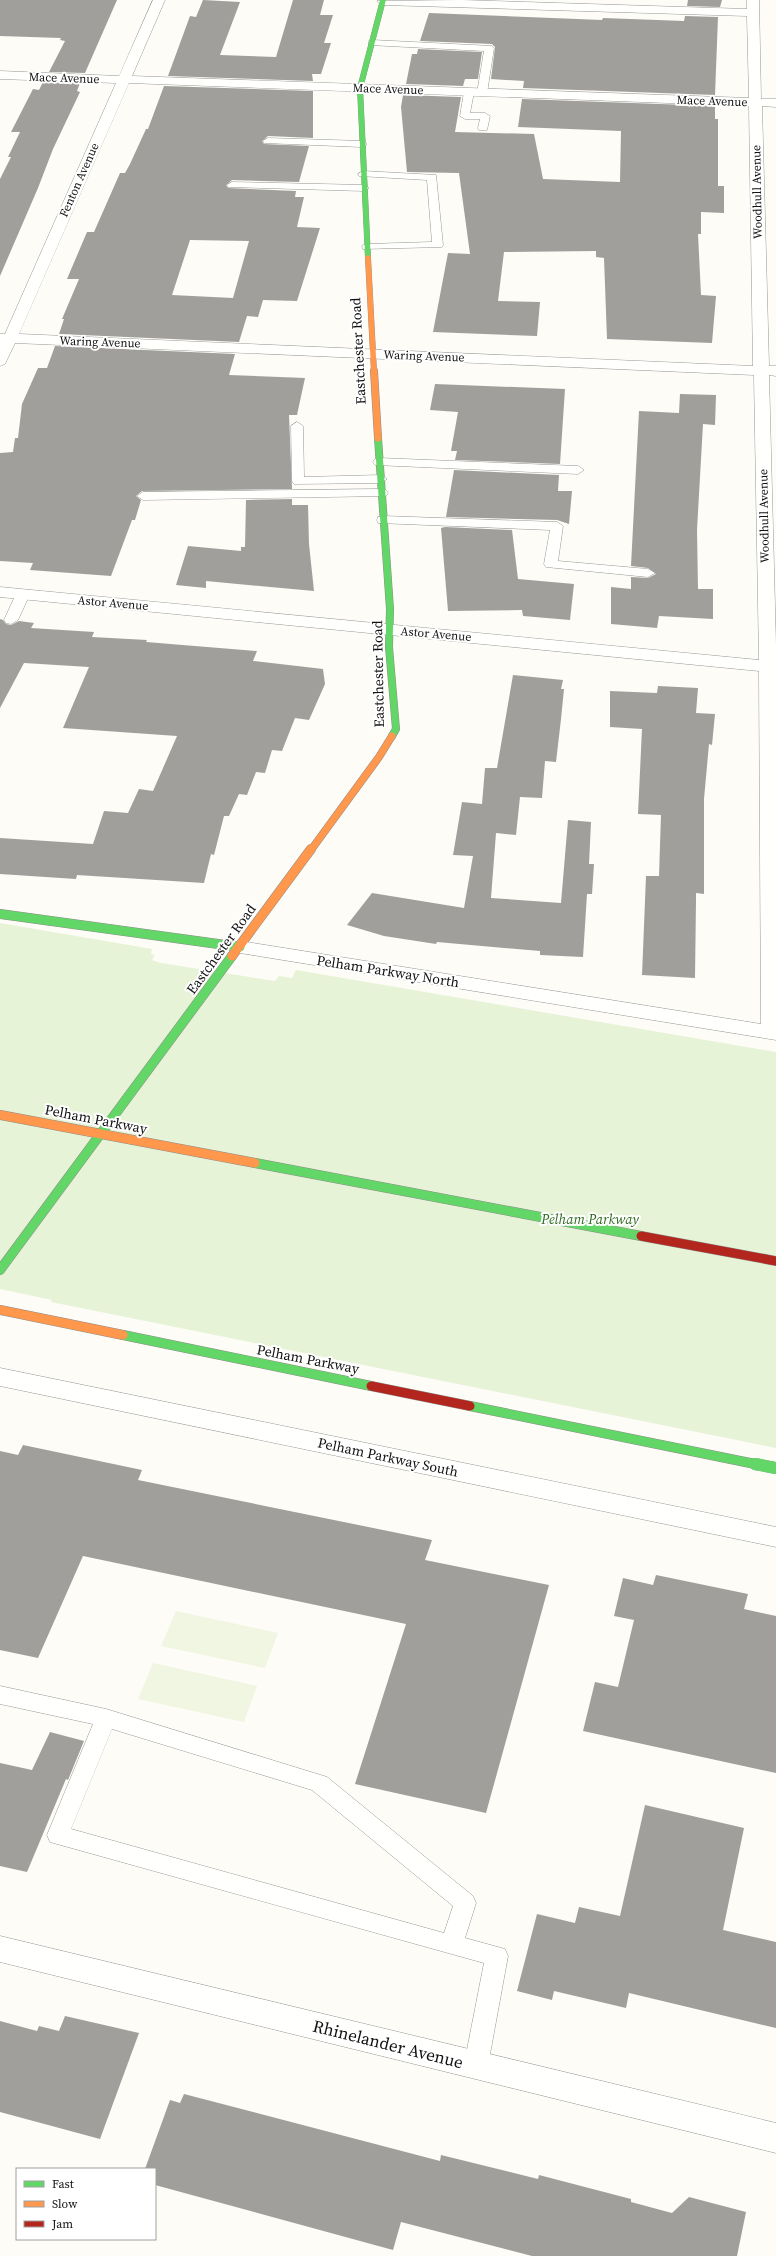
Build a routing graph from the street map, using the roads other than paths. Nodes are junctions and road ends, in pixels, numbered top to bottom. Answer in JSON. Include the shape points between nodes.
{"nodes":[{"id":1,"x":159,"y":0,"type":"edge"},
{"id":2,"x":383,"y":0,"type":"edge"},
{"id":3,"x":753,"y":6,"type":"edge"},
{"id":4,"x":372,"y":43,"type":"junction"},
{"id":5,"x":0,"y":75,"type":"edge"},
{"id":6,"x":124,"y":80,"type":"junction"},
{"id":7,"x":360,"y":88,"type":"junction"},
{"id":8,"x":469,"y":92,"type":"junction"},
{"id":9,"x":482,"y":93,"type":"junction"},
{"id":10,"x":755,"y":103,"type":"junction"},
{"id":11,"x":776,"y":103,"type":"edge"},
{"id":12,"x":483,"y":128,"type":"dead end"},
{"id":13,"x":268,"y":141,"type":"dead end"},
{"id":14,"x":362,"y":144,"type":"junction"},
{"id":15,"x":364,"y":174,"type":"junction"},
{"id":16,"x":232,"y":185,"type":"dead end"},
{"id":17,"x":364,"y":188,"type":"junction"},
{"id":18,"x":367,"y":247,"type":"junction"},
{"id":19,"x":5,"y":338,"type":"edge"},
{"id":20,"x":372,"y":354,"type":"junction"},
{"id":21,"x":0,"y":361,"type":"edge"},
{"id":22,"x":761,"y":371,"type":"junction"},
{"id":23,"x":776,"y":372,"type":"edge"},
{"id":24,"x":297,"y":426,"type":"dead end"},
{"id":25,"x":379,"y":462,"type":"junction"},
{"id":26,"x":578,"y":470,"type":"dead end"},
{"id":27,"x":381,"y":479,"type":"junction"},
{"id":28,"x":382,"y":493,"type":"junction"},
{"id":29,"x":143,"y":496,"type":"dead end"},
{"id":30,"x":383,"y":520,"type":"junction"},
{"id":31,"x":648,"y":573,"type":"dead end"},
{"id":32,"x":0,"y":592,"type":"edge"},
{"id":33,"x":23,"y":594,"type":"junction"},
{"id":34,"x":11,"y":620,"type":"dead end"},
{"id":35,"x":391,"y":630,"type":"junction"},
{"id":36,"x":772,"y":667,"type":"edge"},
{"id":37,"x":0,"y":914,"type":"edge"},
{"id":38,"x":240,"y":947,"type":"junction"},
{"id":39,"x":774,"y":1033,"type":"edge"},
{"id":40,"x":0,"y":1115,"type":"edge"},
{"id":41,"x":102,"y":1134,"type":"junction"},
{"id":42,"x":776,"y":1261,"type":"edge"},
{"id":43,"x":0,"y":1270,"type":"edge"},
{"id":44,"x":0,"y":1310,"type":"edge"},
{"id":45,"x":0,"y":1377,"type":"edge"},
{"id":46,"x":776,"y":1468,"type":"edge"},
{"id":47,"x":776,"y":1537,"type":"edge"},
{"id":48,"x":0,"y":1695,"type":"edge"},
{"id":49,"x":106,"y":1718,"type":"junction"},
{"id":50,"x":451,"y":1945,"type":"junction"},
{"id":51,"x":0,"y":1949,"type":"edge"},
{"id":52,"x":476,"y":2065,"type":"junction"},
{"id":53,"x":776,"y":2138,"type":"edge"}],
"edges":[{"from":1,"to":6,"type":"street","name":"Fenton Avenue"},
{"from":2,"to":3,"type":"street"},
{"from":2,"to":4,"type":"main road","name":"Eastchester Road"},
{"from":3,"to":10,"type":"street","name":"Woodhull Avenue"},
{"from":4,"to":7,"type":"main road","name":"Eastchester Road"},
{"from":4,"to":9,"type":"lane","via":[[489,48]]},
{"from":5,"to":6,"type":"street","name":"Mace Avenue"},
{"from":6,"to":7,"type":"street","name":"Mace Avenue"},
{"from":6,"to":19,"type":"street","name":"Fenton Avenue"},
{"from":7,"to":8,"type":"street","name":"Mace Avenue"},
{"from":7,"to":14,"type":"main road","name":"Eastchester Road"},
{"from":8,"to":9,"type":"street","name":"Mace Avenue"},
{"from":8,"to":12,"type":"lane","via":[[465,116],[485,116]]},
{"from":9,"to":10,"type":"street","name":"Mace Avenue"},
{"from":10,"to":11,"type":"street","name":"Mace Avenue"},
{"from":10,"to":22,"type":"street","name":"Woodhull Avenue"},
{"from":13,"to":14,"type":"lane"},
{"from":14,"to":15,"type":"main road","name":"Eastchester Road"},
{"from":15,"to":17,"type":"main road","name":"Eastchester Road"},
{"from":15,"to":18,"type":"lane","via":[[432,177],[438,245]]},
{"from":16,"to":17,"type":"lane"},
{"from":17,"to":18,"type":"main road","name":"Eastchester Road"},
{"from":18,"to":20,"type":"main road","name":"Eastchester Road"},
{"from":19,"to":20,"type":"street","name":"Waring Avenue"},
{"from":19,"to":21,"type":"street","name":"Fenton Avenue"},
{"from":20,"to":22,"type":"street","name":"Waring Avenue"},
{"from":20,"to":25,"type":"main road","name":"Eastchester Road"},
{"from":22,"to":23,"type":"street","name":"Waring Avenue"},
{"from":22,"to":36,"type":"street","name":"Woodhull Avenue"},
{"from":24,"to":27,"type":"lane","via":[[298,481]]},
{"from":25,"to":26,"type":"lane"},
{"from":25,"to":27,"type":"main road","name":"Eastchester Road"},
{"from":27,"to":28,"type":"main road","name":"Eastchester Road"},
{"from":28,"to":29,"type":"lane"},
{"from":28,"to":30,"type":"main road","name":"Eastchester Road"},
{"from":30,"to":31,"type":"lane","via":[[557,526],[551,564]]},
{"from":30,"to":35,"type":"main road","name":"Eastchester Road"},
{"from":32,"to":33,"type":"street","name":"Astor Avenue"},
{"from":33,"to":34,"type":"lane"},
{"from":33,"to":35,"type":"street","name":"Astor Avenue"},
{"from":35,"to":36,"type":"street","name":"Astor Avenue"},
{"from":35,"to":38,"type":"main road","name":"Eastchester Road","via":[[389,648],[396,729],[379,757]]},
{"from":36,"to":39,"type":"street","name":"Woodhull Avenue"},
{"from":37,"to":38,"type":"main road","name":"Pelham Parkway North"},
{"from":38,"to":39,"type":"street","name":"Pelham Parkway North"},
{"from":38,"to":41,"type":"main road","name":"Eastchester Road"},
{"from":40,"to":41,"type":"main road","name":"Pelham Parkway"},
{"from":41,"to":42,"type":"main road","name":"Pelham Parkway"},
{"from":41,"to":43,"type":"main road","name":"Eastchester Road"},
{"from":44,"to":46,"type":"main road","name":"Pelham Parkway"},
{"from":45,"to":47,"type":"street","name":"Pelham Parkway South"},
{"from":48,"to":49,"type":"lane"},
{"from":49,"to":50,"type":"lane","via":[[319,1783],[465,1903]]},
{"from":49,"to":50,"type":"lane","via":[[58,1835]]},
{"from":50,"to":52,"type":"lane","via":[[497,1956]]},
{"from":51,"to":52,"type":"street","name":"Rhinelander Avenue"},
{"from":52,"to":53,"type":"street","name":"Rhinelander Avenue"}]}
